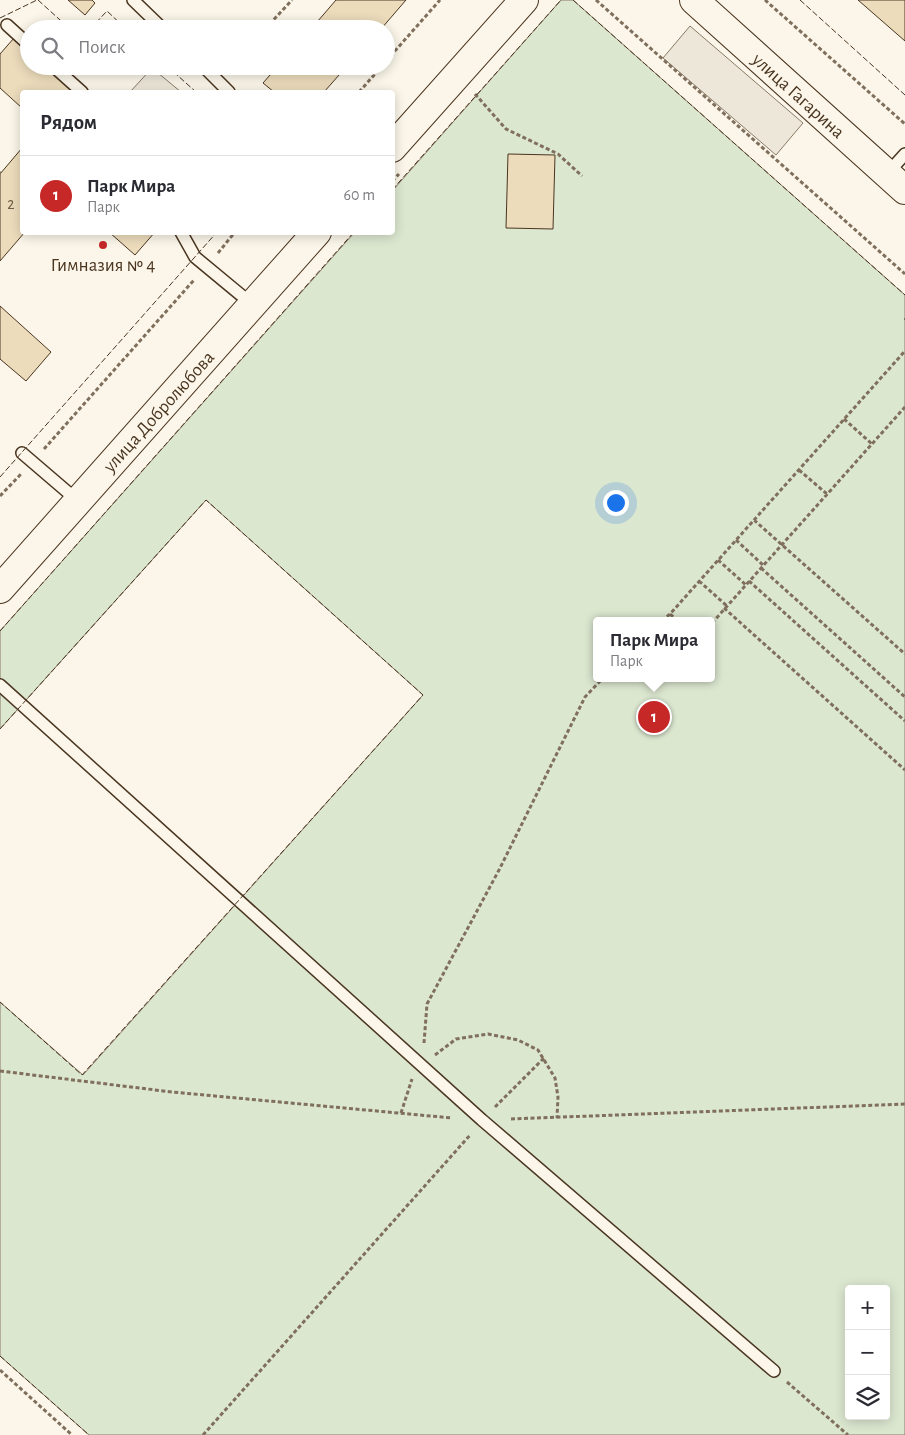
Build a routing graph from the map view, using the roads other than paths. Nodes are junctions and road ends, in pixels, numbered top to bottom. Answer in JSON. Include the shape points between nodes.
{"nodes":[{"id":1,"x":133,"y":0,"type":"edge"},
{"id":2,"x":524,"y":0,"type":"edge"},
{"id":3,"x":694,"y":0,"type":"edge"},
{"id":4,"x":154,"y":20,"type":"edge"},
{"id":5,"x":7,"y":25,"type":"dead end"},
{"id":6,"x":20,"y":37,"type":"edge"},
{"id":7,"x":63,"y":75,"type":"edge"},
{"id":8,"x":212,"y":75,"type":"edge"},
{"id":9,"x":80,"y":90,"type":"edge"},
{"id":10,"x":228,"y":90,"type":"edge"},
{"id":11,"x":395,"y":145,"type":"edge"},
{"id":12,"x":905,"y":154,"type":"edge"},
{"id":13,"x":896,"y":182,"type":"edge"},
{"id":14,"x":183,"y":235,"type":"edge"},
{"id":15,"x":314,"y":235,"type":"edge"},
{"id":16,"x":252,"y":305,"type":"junction"},
{"id":17,"x":22,"y":453,"type":"dead end"},
{"id":18,"x":78,"y":501,"type":"junction"},
{"id":19,"x":0,"y":589,"type":"edge"},
{"id":20,"x":0,"y":685,"type":"edge"},
{"id":21,"x":774,"y":1370,"type":"road end"}],
"edges":[{"from":1,"to":4,"type":"lane"},
{"from":2,"to":11,"type":"street"},
{"from":3,"to":13,"type":"street","name":"улица Гагарина"},
{"from":5,"to":6,"type":"lane"},
{"from":7,"to":9,"type":"lane"},
{"from":8,"to":10,"type":"lane"},
{"from":12,"to":13,"type":"lane"},
{"from":14,"to":16,"type":"lane","via":[[195,257]]},
{"from":15,"to":16,"type":"street","name":"улица Добролюбова"},
{"from":16,"to":18,"type":"street","name":"улица Добролюбова"},
{"from":17,"to":18,"type":"lane"},
{"from":18,"to":19,"type":"street","name":"улица Добролюбова"},
{"from":20,"to":21,"type":"lane","via":[[482,1120]]}]}
